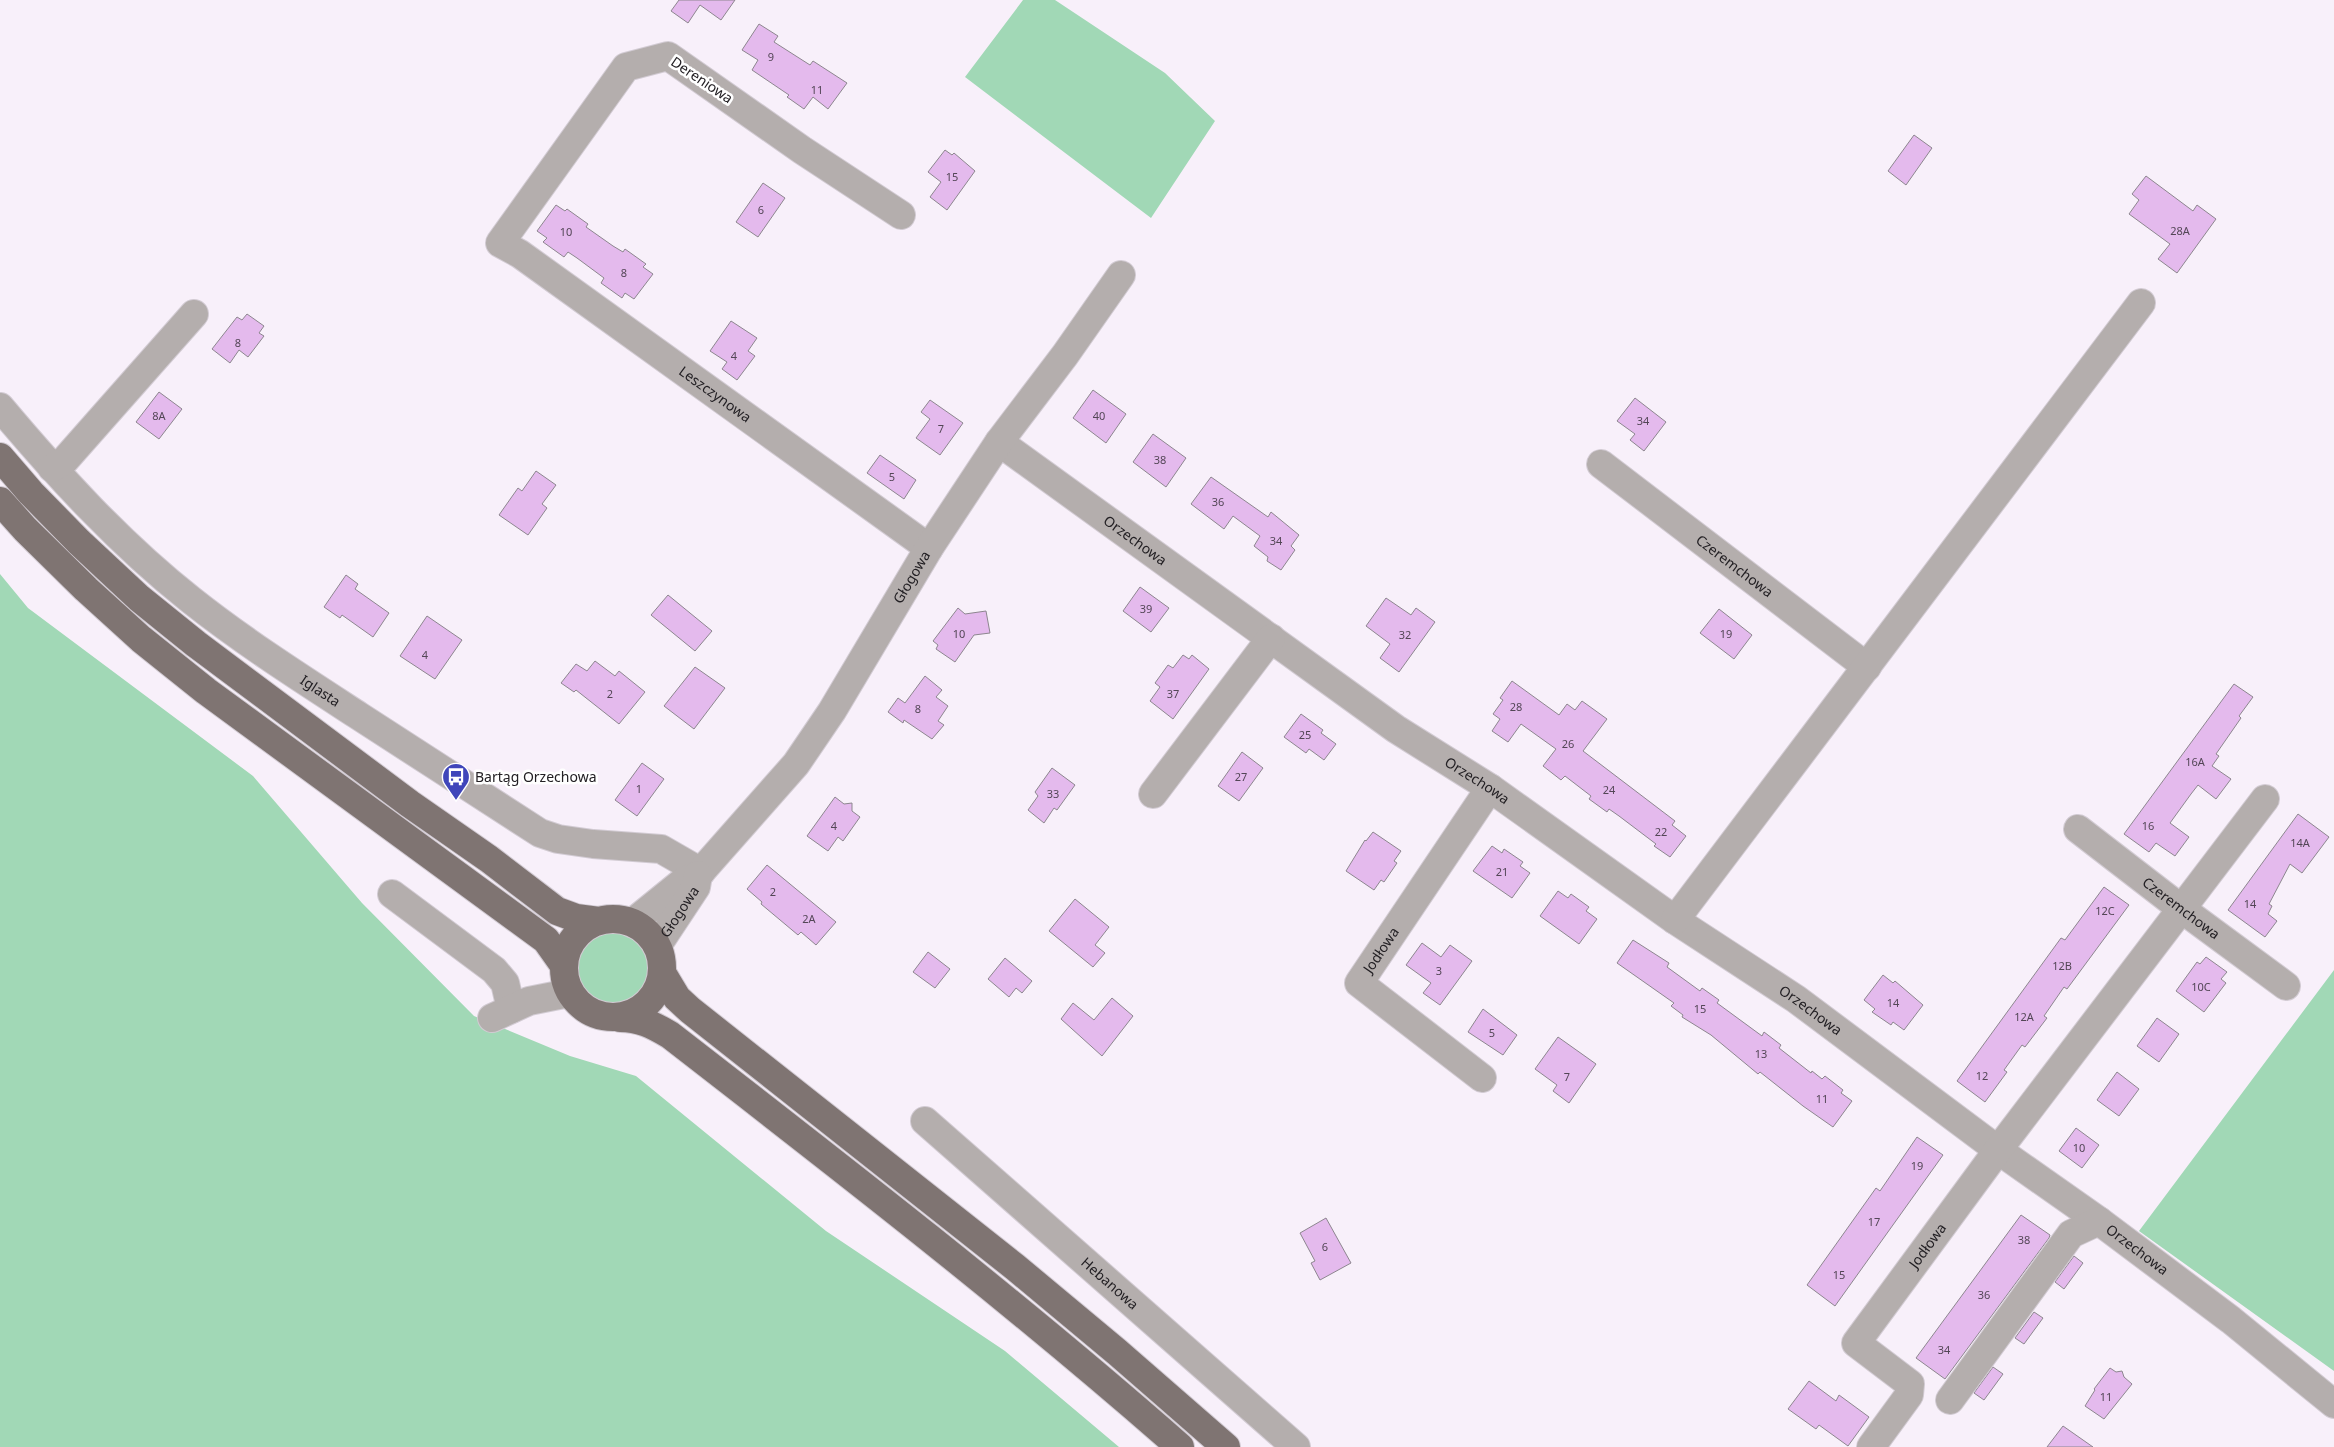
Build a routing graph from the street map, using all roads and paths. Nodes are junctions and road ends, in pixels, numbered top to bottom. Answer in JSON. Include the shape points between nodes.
{"nodes":[{"id":1,"x":901,"y":215,"type":"dead end"},
{"id":2,"x":500,"y":243,"type":"joint"},
{"id":3,"x":1121,"y":276,"type":"dead end"},
{"id":4,"x":2141,"y":303,"type":"dead end"},
{"id":5,"x":194,"y":314,"type":"dead end"},
{"id":6,"x":0,"y":406,"type":"edge"},
{"id":7,"x":999,"y":442,"type":"junction"},
{"id":8,"x":0,"y":457,"type":"edge"},
{"id":9,"x":1601,"y":464,"type":"dead end"},
{"id":10,"x":52,"y":468,"type":"junction"},
{"id":11,"x":0,"y":501,"type":"edge"},
{"id":12,"x":929,"y":548,"type":"junction"},
{"id":13,"x":1271,"y":638,"type":"junction"},
{"id":14,"x":1867,"y":667,"type":"junction"},
{"id":15,"x":1490,"y":788,"type":"junction"},
{"id":16,"x":1153,"y":794,"type":"dead end"},
{"id":17,"x":2265,"y":799,"type":"dead end"},
{"id":18,"x":2078,"y":829,"type":"dead end"},
{"id":19,"x":699,"y":874,"type":"junction"},
{"id":20,"x":392,"y":894,"type":"dead end"},
{"id":21,"x":2183,"y":910,"type":"junction"},
{"id":22,"x":1675,"y":920,"type":"junction"},
{"id":23,"x":599,"y":921,"type":"junction"},
{"id":24,"x":632,"y":922,"type":"junction"},
{"id":25,"x":657,"y":946,"type":"junction"},
{"id":26,"x":563,"y":964,"type":"junction"},
{"id":27,"x":662,"y":973,"type":"junction"},
{"id":28,"x":2286,"y":986,"type":"dead end"},
{"id":29,"x":569,"y":993,"type":"junction"},
{"id":30,"x":620,"y":1018,"type":"junction"},
{"id":31,"x":1482,"y":1078,"type":"dead end"},
{"id":32,"x":925,"y":1121,"type":"dead end"},
{"id":33,"x":1998,"y":1150,"type":"junction"},
{"id":34,"x":2099,"y":1221,"type":"junction"},
{"id":35,"x":1950,"y":1400,"type":"dead end"},
{"id":36,"x":2334,"y":1404,"type":"edge"},
{"id":37,"x":1180,"y":1447,"type":"edge"},
{"id":38,"x":1226,"y":1447,"type":"edge"},
{"id":39,"x":1296,"y":1447,"type":"edge"},
{"id":40,"x":1871,"y":1447,"type":"edge"}],
"edges":[{"from":1,"to":2,"type":"street","name":"Dereniowa","via":[[668,56],[626,67]]},
{"from":2,"to":12,"type":"street","name":"Leszczynowa","via":[[520,254]]},
{"from":3,"to":7,"type":"street","name":"Głogowa"},
{"from":4,"to":14,"type":"street"},
{"from":5,"to":10,"type":"street","via":[[65,460]]},
{"from":6,"to":10,"type":"street","name":"Iglasta"},
{"from":7,"to":12,"type":"street","name":"Głogowa"},
{"from":7,"to":13,"type":"street","name":"Orzechowa"},
{"from":8,"to":23,"type":"main road","via":[[79,542],[139,598],[196,644],[558,911],[576,918]]},
{"from":9,"to":14,"type":"street","name":"Czeremchowa"},
{"from":10,"to":19,"type":"street","name":"Iglasta","via":[[99,518],[191,600],[284,667],[540,833],[558,840],[661,849]]},
{"from":11,"to":26,"type":"main road","via":[[24,529],[140,638],[206,691],[546,940]]},
{"from":12,"to":19,"type":"street","name":"Głogowa","via":[[832,711],[796,764]]},
{"from":13,"to":15,"type":"street","name":"Orzechowa","via":[[1396,729]]},
{"from":13,"to":16,"type":"street"},
{"from":14,"to":22,"type":"street"},
{"from":15,"to":22,"type":"street","name":"Orzechowa"},
{"from":15,"to":31,"type":"street","name":"Jodłowa","via":[[1359,983]]},
{"from":17,"to":21,"type":"street","name":"Jodłowa"},
{"from":18,"to":21,"type":"street","name":"Czeremchowa"},
{"from":19,"to":24,"type":"street","name":"Głogowa","via":[[686,880]]},
{"from":19,"to":25,"type":"street","name":"Głogowa","via":[[696,888]]},
{"from":20,"to":29,"type":"street","via":[[494,970],[505,983],[501,1013],[529,1001]]},
{"from":21,"to":28,"type":"street","name":"Czeremchowa"},
{"from":21,"to":33,"type":"street","name":"Jodłowa"},
{"from":22,"to":33,"type":"street","name":"Orzechowa","via":[[1796,999]]},
{"from":23,"to":24,"type":"main road"},
{"from":23,"to":26,"type":"main road","via":[[574,937]]},
{"from":24,"to":25,"type":"main road","via":[[647,932]]},
{"from":25,"to":27,"type":"main road","via":[[662,959]]},
{"from":26,"to":29,"type":"main road"},
{"from":27,"to":30,"type":"main road","via":[[659,986],[644,1007]]},
{"from":27,"to":38,"type":"main road","via":[[677,998],[690,1010],[1015,1267]]},
{"from":29,"to":30,"type":"main road","via":[[591,1013]]},
{"from":30,"to":37,"type":"main road","via":[[636,1018],[651,1023],[670,1035],[1080,1359]]},
{"from":32,"to":39,"type":"street","name":"Hebanowa"},
{"from":33,"to":34,"type":"street","name":"Orzechowa"},
{"from":33,"to":40,"type":"street","name":"Jodłowa","via":[[1856,1343],[1910,1384],[1909,1395]]},
{"from":34,"to":35,"type":"street","via":[[2071,1234]]},
{"from":34,"to":36,"type":"street","name":"Orzechowa","via":[[2231,1320]]}]}
